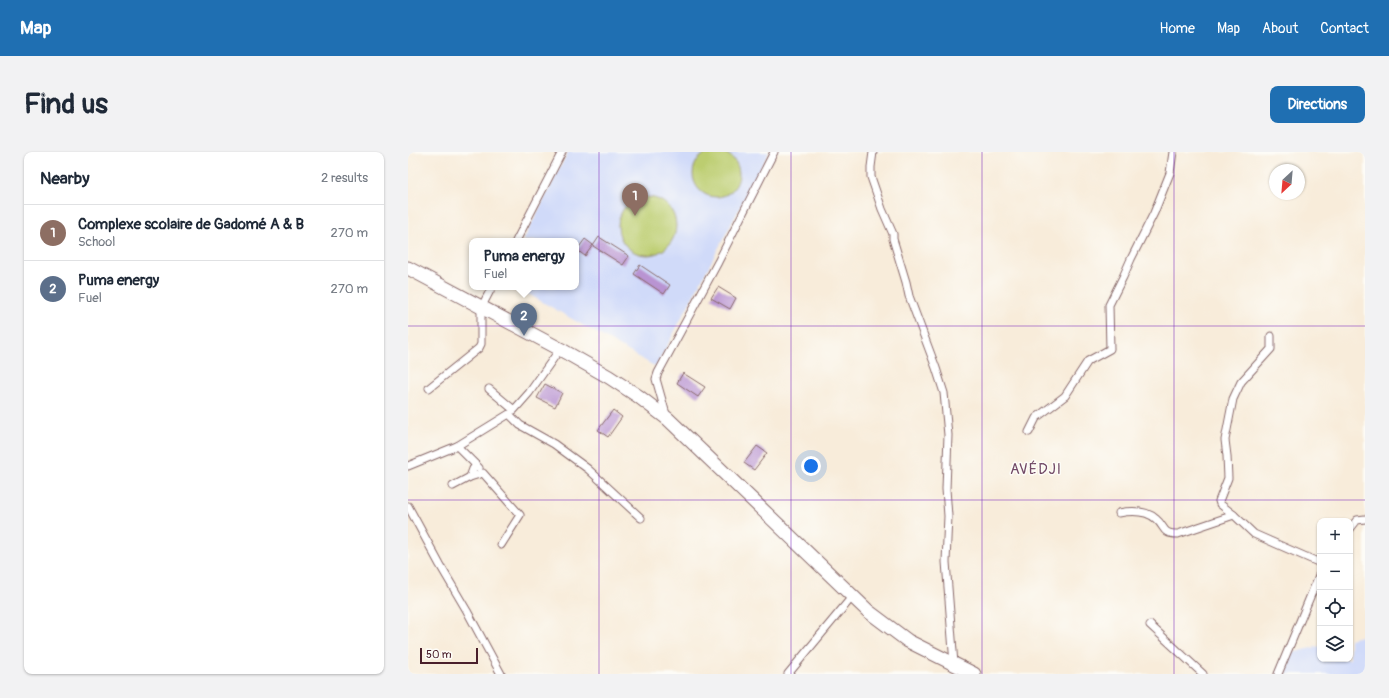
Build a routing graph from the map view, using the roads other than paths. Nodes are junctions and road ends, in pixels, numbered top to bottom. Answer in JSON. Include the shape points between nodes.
{"nodes":[{"id":1,"x":562,"y":152,"type":"edge"},
{"id":2,"x":774,"y":152,"type":"edge"},
{"id":3,"x":873,"y":152,"type":"edge"},
{"id":4,"x":1173,"y":152,"type":"edge"},
{"id":5,"x":518,"y":238,"type":"edge"},
{"id":6,"x":408,"y":268,"type":"edge"},
{"id":7,"x":490,"y":290,"type":"edge"},
{"id":8,"x":481,"y":308,"type":"junction"},
{"id":9,"x":1271,"y":336,"type":"dead end"},
{"id":10,"x":560,"y":349,"type":"junction"},
{"id":11,"x":429,"y":388,"type":"dead end"},
{"id":12,"x":489,"y":389,"type":"dead end"},
{"id":13,"x":511,"y":412,"type":"junction"},
{"id":14,"x":668,"y":419,"type":"junction"},
{"id":15,"x":1029,"y":432,"type":"dead end"},
{"id":16,"x":457,"y":446,"type":"junction"},
{"id":17,"x":476,"y":465,"type":"junction"},
{"id":18,"x":408,"y":466,"type":"edge"},
{"id":19,"x":483,"y":473,"type":"junction"},
{"id":20,"x":470,"y":477,"type":"junction"},
{"id":21,"x":453,"y":486,"type":"dead end"},
{"id":22,"x":408,"y":506,"type":"edge"},
{"id":23,"x":1118,"y":513,"type":"dead end"},
{"id":24,"x":1234,"y":515,"type":"junction"},
{"id":25,"x":641,"y":518,"type":"dead end"},
{"id":26,"x":1365,"y":519,"type":"edge"},
{"id":27,"x":1353,"y":525,"type":"edge"},
{"id":28,"x":501,"y":545,"type":"dead end"},
{"id":29,"x":1317,"y":562,"type":"edge"},
{"id":30,"x":1317,"y":580,"type":"edge"},
{"id":31,"x":852,"y":597,"type":"junction"},
{"id":32,"x":1150,"y":626,"type":"dead end"},
{"id":33,"x":954,"y":665,"type":"junction"},
{"id":34,"x":501,"y":674,"type":"edge"},
{"id":35,"x":788,"y":674,"type":"edge"},
{"id":36,"x":974,"y":674,"type":"edge"},
{"id":37,"x":1203,"y":674,"type":"edge"},
{"id":38,"x":1278,"y":674,"type":"edge"}],
"edges":[{"from":1,"to":5,"type":"street"},
{"from":2,"to":14,"type":"street","via":[[658,373],[656,379]]},
{"from":3,"to":33,"type":"street","via":[[871,177],[893,234],[909,296],[944,393],[948,436],[946,562]]},
{"from":4,"to":15,"type":"street","via":[[1170,173],[1109,305],[1110,349],[1088,362],[1065,396],[1036,418]]},
{"from":6,"to":8,"type":"highway"},
{"from":7,"to":8,"type":"street"},
{"from":8,"to":10,"type":"highway"},
{"from":8,"to":11,"type":"street","via":[[479,348]]},
{"from":9,"to":24,"type":"street","via":[[1271,349],[1237,389],[1225,437],[1228,475],[1219,501]]},
{"from":10,"to":13,"type":"street","via":[[529,393]]},
{"from":10,"to":14,"type":"highway","via":[[638,396]]},
{"from":12,"to":13,"type":"street"},
{"from":13,"to":16,"type":"street"},
{"from":13,"to":25,"type":"street","via":[[520,425],[554,444],[588,470]]},
{"from":14,"to":31,"type":"highway"},
{"from":16,"to":17,"type":"street"},
{"from":16,"to":18,"type":"street"},
{"from":17,"to":19,"type":"street"},
{"from":17,"to":20,"type":"street"},
{"from":19,"to":20,"type":"street"},
{"from":19,"to":28,"type":"street","via":[[520,515]]},
{"from":20,"to":21,"type":"street"},
{"from":22,"to":34,"type":"street"},
{"from":23,"to":24,"type":"street","via":[[1130,511],[1154,517],[1163,530],[1170,534],[1178,534]]},
{"from":24,"to":29,"type":"street","via":[[1254,534]]},
{"from":26,"to":27,"type":"street","via":[[1357,520]]},
{"from":30,"to":38,"type":"street"},
{"from":31,"to":33,"type":"highway","via":[[908,641]]},
{"from":31,"to":35,"type":"street"},
{"from":32,"to":37,"type":"street"},
{"from":33,"to":36,"type":"highway"}]}
